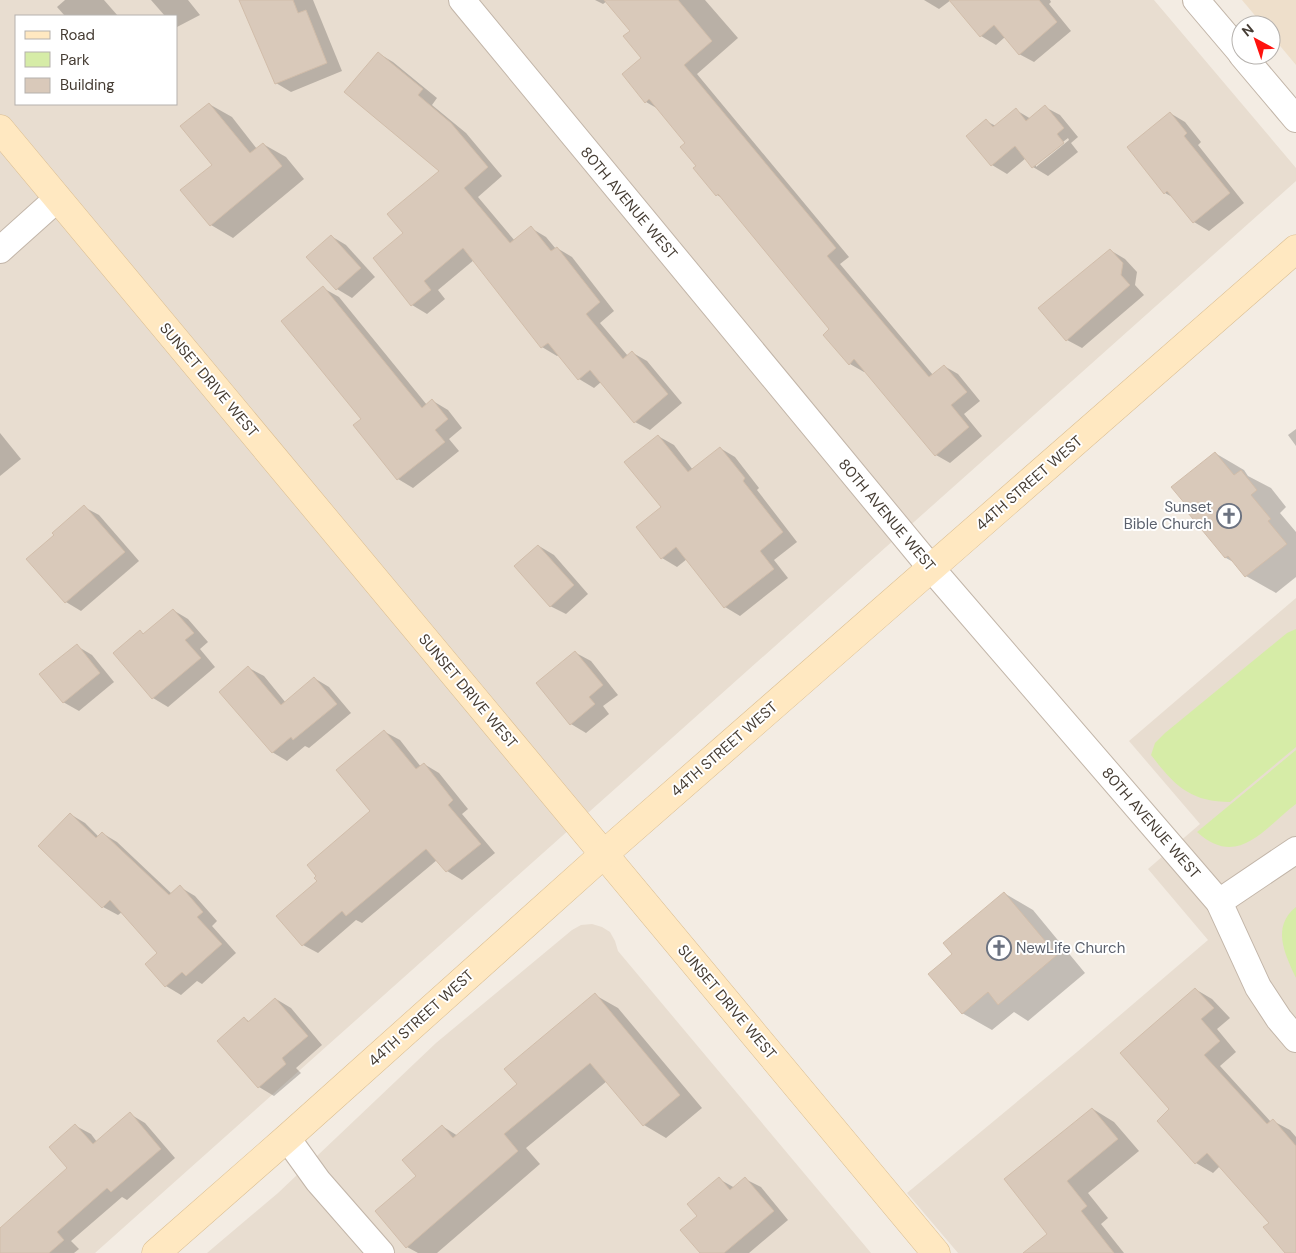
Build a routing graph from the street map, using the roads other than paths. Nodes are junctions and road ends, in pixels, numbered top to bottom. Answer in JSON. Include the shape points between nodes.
{"nodes":[{"id":1,"x":462,"y":0,"type":"edge"},
{"id":2,"x":1196,"y":0,"type":"edge"},
{"id":3,"x":1231,"y":41,"type":"edge"},
{"id":4,"x":1251,"y":65,"type":"edge"},
{"id":5,"x":1296,"y":119,"type":"edge"},
{"id":6,"x":0,"y":129,"type":"edge"},
{"id":7,"x":58,"y":198,"type":"junction"},
{"id":8,"x":1296,"y":249,"type":"edge"},
{"id":9,"x":0,"y":250,"type":"edge"},
{"id":10,"x":931,"y":568,"type":"junction"},
{"id":11,"x":1296,"y":850,"type":"edge"},
{"id":12,"x":604,"y":854,"type":"junction"},
{"id":13,"x":1219,"y":902,"type":"junction"},
{"id":14,"x":1296,"y":1039,"type":"edge"},
{"id":15,"x":287,"y":1138,"type":"junction"},
{"id":16,"x":156,"y":1253,"type":"edge"},
{"id":17,"x":381,"y":1253,"type":"edge"},
{"id":18,"x":936,"y":1253,"type":"edge"}],
"edges":[{"from":1,"to":10,"type":"street","name":"80TH AVENUE WEST"},
{"from":2,"to":3,"type":"street"},
{"from":4,"to":5,"type":"street"},
{"from":6,"to":7,"type":"street","name":"SUNSET DRIVE WEST"},
{"from":7,"to":9,"type":"street"},
{"from":7,"to":12,"type":"street","name":"SUNSET DRIVE WEST"},
{"from":8,"to":10,"type":"street","name":"44TH STREET WEST"},
{"from":10,"to":12,"type":"street","name":"44TH STREET WEST"},
{"from":10,"to":13,"type":"street","name":"80TH AVENUE WEST"},
{"from":11,"to":13,"type":"street"},
{"from":12,"to":15,"type":"street","name":"44TH STREET WEST"},
{"from":12,"to":18,"type":"street","name":"SUNSET DRIVE WEST"},
{"from":13,"to":14,"type":"street","name":"80TH AVENUE WEST","via":[[1258,987]]},
{"from":15,"to":16,"type":"street","name":"44TH STREET WEST"},
{"from":15,"to":17,"type":"street","via":[[318,1181]]}]}
